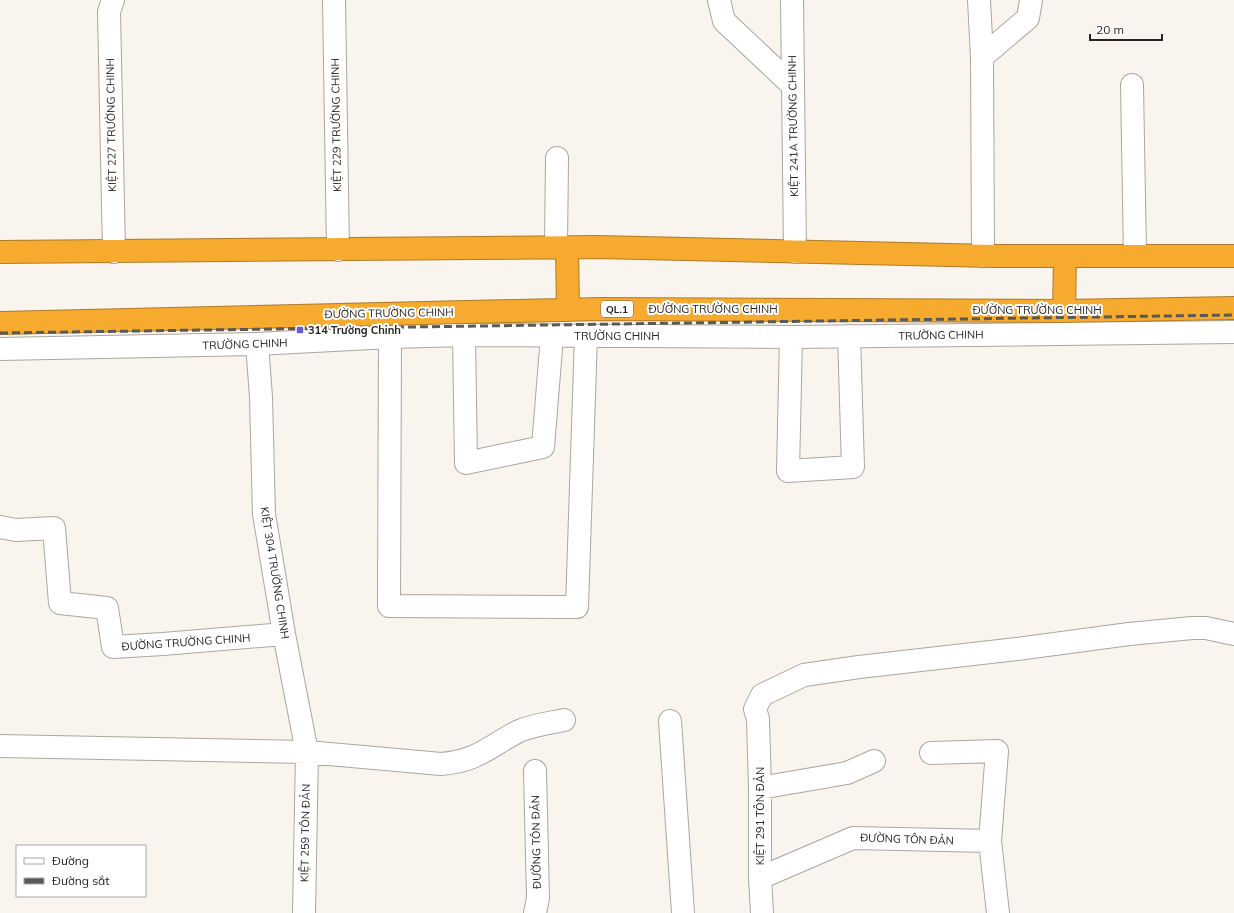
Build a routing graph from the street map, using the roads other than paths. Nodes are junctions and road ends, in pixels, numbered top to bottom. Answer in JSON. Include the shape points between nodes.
{"nodes":[{"id":1,"x":113,"y":0,"type":"edge"},
{"id":2,"x":334,"y":0,"type":"edge"},
{"id":3,"x":719,"y":0,"type":"edge"},
{"id":4,"x":792,"y":0,"type":"edge"},
{"id":5,"x":979,"y":0,"type":"edge"},
{"id":6,"x":1030,"y":0,"type":"edge"},
{"id":7,"x":982,"y":57,"type":"junction"},
{"id":8,"x":1132,"y":85,"type":"dead end"},
{"id":9,"x":793,"y":86,"type":"junction"},
{"id":10,"x":557,"y":158,"type":"dead end"},
{"id":11,"x":562,"y":248,"type":"junction"},
{"id":12,"x":338,"y":250,"type":"junction"},
{"id":13,"x":0,"y":252,"type":"edge"},
{"id":14,"x":114,"y":252,"type":"junction"},
{"id":15,"x":795,"y":252,"type":"junction"},
{"id":16,"x":983,"y":256,"type":"junction"},
{"id":17,"x":1064,"y":256,"type":"junction"},
{"id":18,"x":1135,"y":256,"type":"junction"},
{"id":19,"x":1234,"y":256,"type":"edge"},
{"id":20,"x":1234,"y":308,"type":"edge"},
{"id":21,"x":568,"y":310,"type":"junction"},
{"id":22,"x":1064,"y":311,"type":"junction"},
{"id":23,"x":0,"y":323,"type":"edge"},
{"id":24,"x":1234,"y":332,"type":"edge"},
{"id":25,"x":464,"y":334,"type":"junction"},
{"id":26,"x":552,"y":336,"type":"junction"},
{"id":27,"x":586,"y":336,"type":"junction"},
{"id":28,"x":849,"y":336,"type":"junction"},
{"id":29,"x":390,"y":337,"type":"junction"},
{"id":30,"x":791,"y":337,"type":"junction"},
{"id":31,"x":257,"y":344,"type":"junction"},
{"id":32,"x":0,"y":349,"type":"edge"},
{"id":33,"x":0,"y":527,"type":"edge"},
{"id":34,"x":284,"y":634,"type":"junction"},
{"id":35,"x":1234,"y":634,"type":"edge"},
{"id":36,"x":564,"y":720,"type":"dead end"},
{"id":37,"x":670,"y":721,"type":"dead end"},
{"id":38,"x":0,"y":746,"type":"edge"},
{"id":39,"x":307,"y":752,"type":"junction"},
{"id":40,"x":931,"y":753,"type":"dead end"},
{"id":41,"x":874,"y":761,"type":"dead end"},
{"id":42,"x":535,"y":771,"type":"dead end"},
{"id":43,"x":760,"y":788,"type":"junction"},
{"id":44,"x":990,"y":841,"type":"junction"},
{"id":45,"x":760,"y":878,"type":"junction"},
{"id":46,"x":304,"y":913,"type":"edge"},
{"id":47,"x":535,"y":913,"type":"edge"},
{"id":48,"x":683,"y":913,"type":"edge"},
{"id":49,"x":762,"y":913,"type":"edge"},
{"id":50,"x":998,"y":913,"type":"edge"}],
"edges":[{"from":1,"to":14,"type":"street","name":"KIỆT 227 TRƯỜNG CHINH","via":[[109,12]]},
{"from":2,"to":12,"type":"street","name":"KIỆT 229 TRƯỜNG CHINH"},
{"from":3,"to":9,"type":"street","via":[[724,21]]},
{"from":4,"to":9,"type":"street","name":"KIỆT 241A TRƯỜNG CHINH"},
{"from":5,"to":7,"type":"street"},
{"from":6,"to":7,"type":"street","via":[[1028,18]]},
{"from":7,"to":16,"type":"street"},
{"from":8,"to":18,"type":"street"},
{"from":9,"to":15,"type":"street","name":"KIỆT 241A TRƯỜNG CHINH"},
{"from":10,"to":11,"type":"street"},
{"from":11,"to":12,"type":"highway"},
{"from":11,"to":15,"type":"highway"},
{"from":11,"to":21,"type":"highway"},
{"from":12,"to":14,"type":"highway"},
{"from":13,"to":14,"type":"highway"},
{"from":15,"to":16,"type":"highway"},
{"from":16,"to":17,"type":"highway"},
{"from":17,"to":18,"type":"highway"},
{"from":17,"to":22,"type":"highway"},
{"from":18,"to":19,"type":"highway"},
{"from":20,"to":22,"type":"highway","name":"ĐƯỜNG TRƯỜNG CHINH","number":"QL.1"},
{"from":21,"to":22,"type":"highway","name":"ĐƯỜNG TRƯỜNG CHINH","number":"QL.1"},
{"from":21,"to":23,"type":"highway","name":"ĐƯỜNG TRƯỜNG CHINH","number":"QL.1"},
{"from":24,"to":28,"type":"street","name":"TRƯỜNG CHINH"},
{"from":25,"to":26,"type":"street","name":"TRƯỜNG CHINH"},
{"from":25,"to":26,"type":"street","via":[[466,463],[543,447]]},
{"from":25,"to":29,"type":"street","name":"TRƯỜNG CHINH"},
{"from":26,"to":27,"type":"street","name":"TRƯỜNG CHINH"},
{"from":27,"to":29,"type":"street","via":[[577,607],[389,606]]},
{"from":27,"to":30,"type":"street","name":"TRƯỜNG CHINH"},
{"from":28,"to":30,"type":"street","name":"TRƯỜNG CHINH"},
{"from":28,"to":30,"type":"street","via":[[853,467],[788,471]]},
{"from":29,"to":31,"type":"street","name":"TRƯỜNG CHINH"},
{"from":31,"to":32,"type":"street","name":"TRƯỜNG CHINH"},
{"from":31,"to":34,"type":"street","name":"KIỆT 304 TRƯỜNG CHINH","via":[[264,514]]},
{"from":33,"to":34,"type":"street","name":"ĐƯỜNG TRƯỜNG CHINH","via":[[16,530],[54,528],[60,603],[108,608],[113,647]]},
{"from":34,"to":39,"type":"street","name":"KIỆT 304 TRƯỜNG CHINH"},
{"from":35,"to":43,"type":"street","name":"KIỆT 291 TÔN ĐẢN","via":[[1206,628],[1128,634],[804,675],[762,695],[756,709]]},
{"from":36,"to":39,"type":"street","via":[[520,731],[470,760],[456,763],[441,764]]},
{"from":37,"to":48,"type":"street"},
{"from":38,"to":39,"type":"street"},
{"from":39,"to":46,"type":"street","name":"KIỆT 259 TÔN ĐẢN"},
{"from":40,"to":44,"type":"street","via":[[997,751]]},
{"from":41,"to":43,"type":"street","via":[[847,773]]},
{"from":42,"to":47,"type":"street","name":"ĐƯỜNG TÔN ĐẢN","via":[[538,898]]},
{"from":43,"to":45,"type":"street","name":"KIỆT 291 TÔN ĐẢN"},
{"from":44,"to":45,"type":"street","name":"ĐƯỜNG TÔN ĐẢN","via":[[852,838]]},
{"from":44,"to":50,"type":"street"},
{"from":45,"to":49,"type":"street","name":"KIỆT 291 TÔN ĐẢN"}]}
